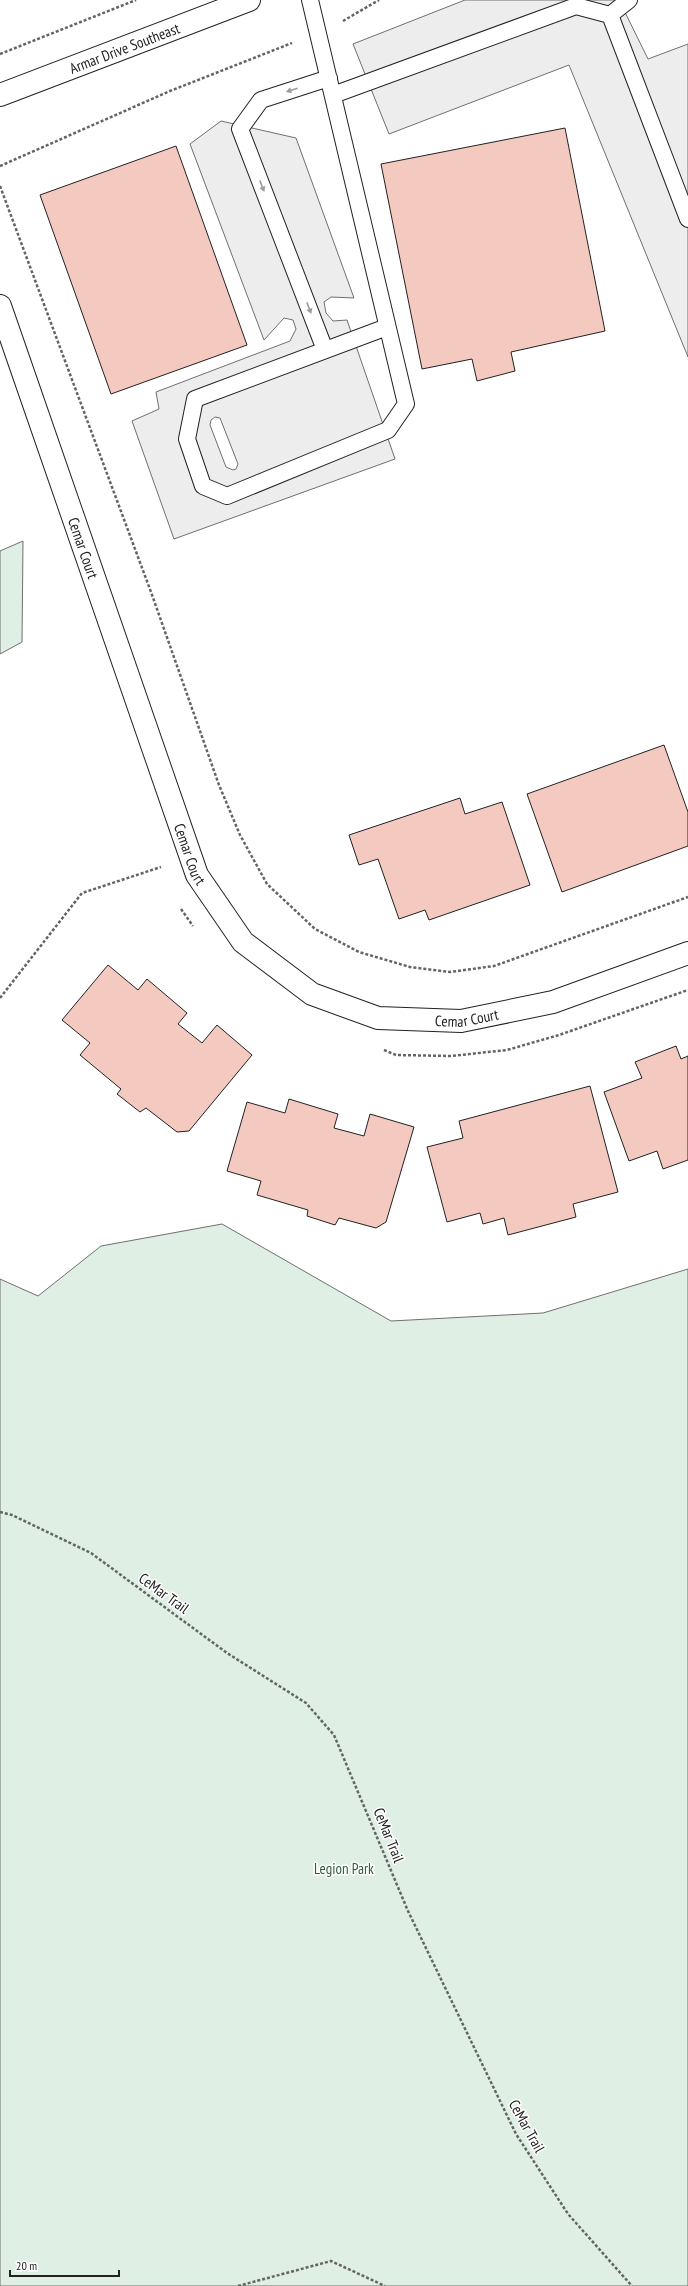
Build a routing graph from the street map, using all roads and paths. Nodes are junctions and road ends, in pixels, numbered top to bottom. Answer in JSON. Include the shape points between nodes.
{"nodes":[{"id":1,"x":136,"y":0,"type":"edge"},
{"id":2,"x":249,"y":0,"type":"edge"},
{"id":3,"x":310,"y":0,"type":"edge"},
{"id":4,"x":379,"y":0,"type":"edge"},
{"id":5,"x":629,"y":0,"type":"edge"},
{"id":6,"x":610,"y":16,"type":"junction"},
{"id":7,"x":318,"y":32,"type":"junction"},
{"id":8,"x":0,"y":54,"type":"edge"},
{"id":9,"x":329,"y":78,"type":"junction"},
{"id":10,"x":0,"y":94,"type":"edge"},
{"id":11,"x":333,"y":95,"type":"junction"},
{"id":12,"x":0,"y":166,"type":"edge"},
{"id":13,"x":0,"y":186,"type":"edge"},
{"id":14,"x":688,"y":219,"type":"edge"},
{"id":15,"x":0,"y":306,"type":"edge"},
{"id":16,"x":387,"y":327,"type":"junction"},
{"id":17,"x":325,"y":350,"type":"junction"},
{"id":18,"x":160,"y":865,"type":"dead end"},
{"id":19,"x":688,"y":897,"type":"edge"},
{"id":20,"x":688,"y":953,"type":"edge"},
{"id":21,"x":0,"y":998,"type":"edge"},
{"id":22,"x":0,"y":1512,"type":"edge"},
{"id":23,"x":238,"y":2286,"type":"edge"},
{"id":24,"x":385,"y":2286,"type":"edge"},
{"id":25,"x":632,"y":2286,"type":"edge"}],
"edges":[{"from":1,"to":8,"type":"path"},
{"from":2,"to":10,"type":"street","name":"Armar Drive Southeast"},
{"from":3,"to":7,"type":"lane"},
{"from":4,"to":7,"type":"path","via":[[338,24]]},
{"from":5,"to":6,"type":"lane"},
{"from":6,"to":11,"type":"lane","via":[[576,6]]},
{"from":6,"to":14,"type":"lane"},
{"from":7,"to":9,"type":"lane"},
{"from":7,"to":12,"type":"path","via":[[170,91]]},
{"from":9,"to":11,"type":"lane"},
{"from":9,"to":17,"type":"lane","one_way":true,"via":[[260,100],[240,129]]},
{"from":11,"to":16,"type":"lane"},
{"from":13,"to":19,"type":"path","via":[[149,585],[219,785],[240,836],[268,884],[315,929],[359,952],[410,967],[450,972],[494,966]]},
{"from":15,"to":20,"type":"street","name":"Cemar Court","via":[[197,874],[243,942],[312,994],[378,1018],[461,1020],[553,1002]]},
{"from":16,"to":17,"type":"lane"},
{"from":16,"to":17,"type":"lane","via":[[406,404],[388,430],[227,496],[203,486],[187,439],[195,399]]},
{"from":18,"to":21,"type":"path","via":[[82,893]]},
{"from":22,"to":25,"type":"path","name":"CeMar Trail","via":[[12,1515],[91,1553],[227,1653],[306,1703],[334,1735],[408,1911],[516,2134],[568,2214]]},
{"from":23,"to":24,"type":"path","via":[[331,2262]]}]}
